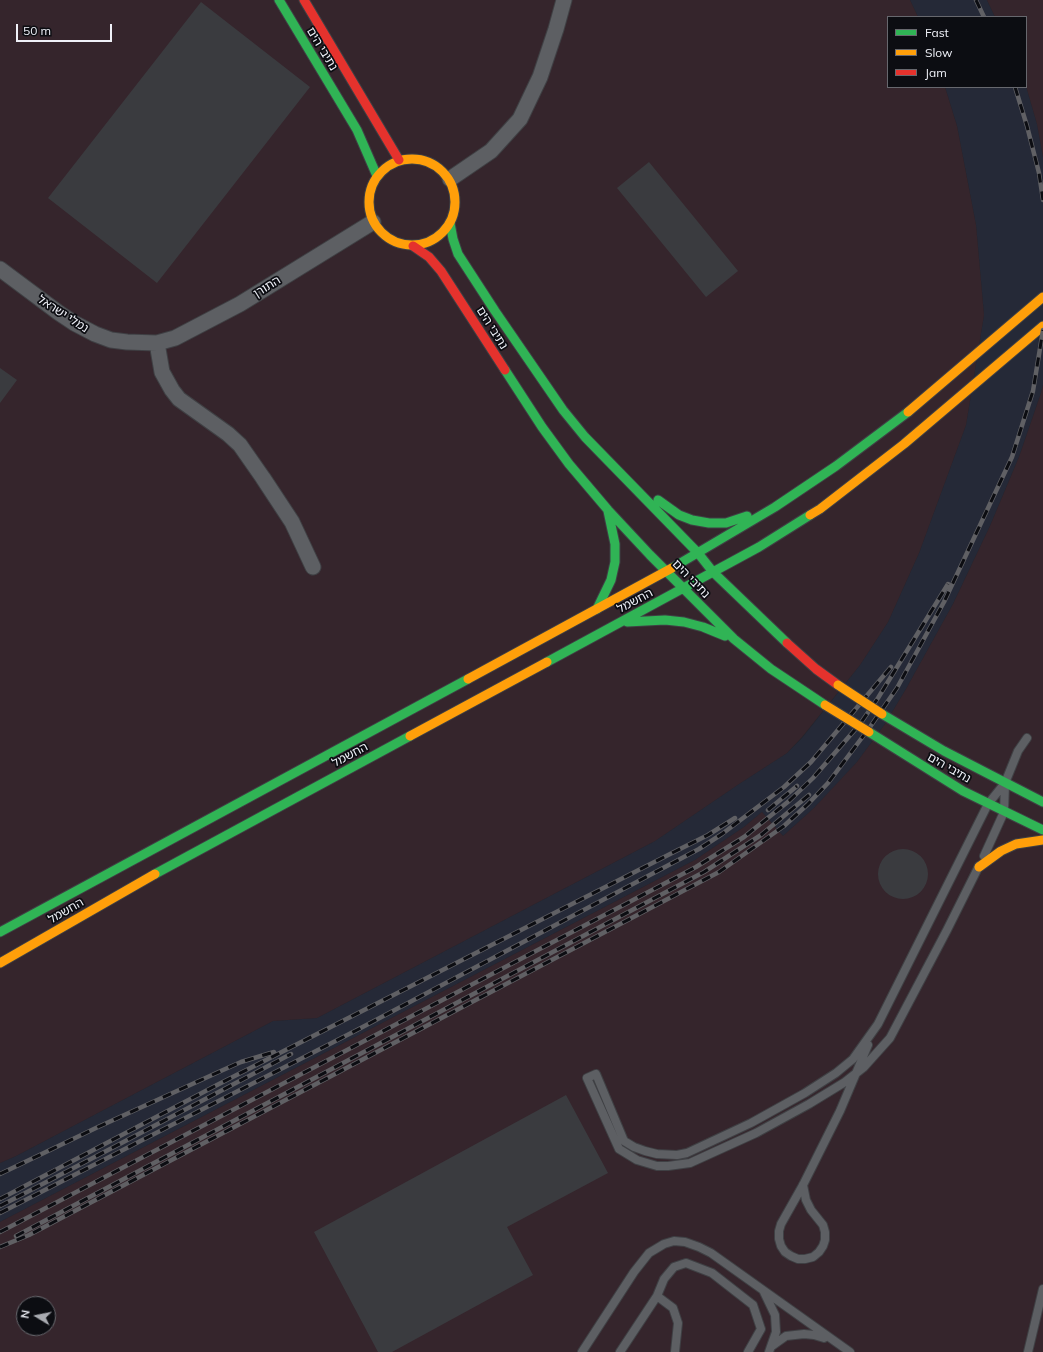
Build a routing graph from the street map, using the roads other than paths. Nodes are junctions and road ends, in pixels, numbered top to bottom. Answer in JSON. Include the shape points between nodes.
{"nodes":[{"id":1,"x":279,"y":0,"type":"edge"},
{"id":2,"x":304,"y":0,"type":"edge"},
{"id":3,"x":564,"y":0,"type":"edge"},
{"id":4,"x":399,"y":160,"type":"junction"},
{"id":5,"x":377,"y":176,"type":"junction"},
{"id":6,"x":450,"y":180,"type":"junction"},
{"id":7,"x":373,"y":222,"type":"junction"},
{"id":8,"x":450,"y":223,"type":"junction"},
{"id":9,"x":413,"y":246,"type":"junction"},
{"id":10,"x":0,"y":269,"type":"edge"},
{"id":11,"x":1043,"y":297,"type":"edge"},
{"id":12,"x":1043,"y":326,"type":"edge"},
{"id":13,"x":157,"y":343,"type":"junction"},
{"id":14,"x":620,"y":473,"type":"junction"},
{"id":15,"x":775,"y":507,"type":"junction"},
{"id":16,"x":608,"y":510,"type":"junction"},
{"id":17,"x":698,"y":554,"type":"junction"},
{"id":18,"x":313,"y":567,"type":"dead end"},
{"id":19,"x":666,"y":572,"type":"junction"},
{"id":20,"x":713,"y":572,"type":"junction"},
{"id":21,"x":683,"y":589,"type":"junction"},
{"id":22,"x":597,"y":609,"type":"junction"},
{"id":23,"x":620,"y":623,"type":"junction"},
{"id":24,"x":734,"y":639,"type":"junction"},
{"id":25,"x":1027,"y":738,"type":"dead end"},
{"id":26,"x":1005,"y":783,"type":"junction"},
{"id":27,"x":1043,"y":802,"type":"edge"},
{"id":28,"x":988,"y":804,"type":"junction"},
{"id":29,"x":1004,"y":812,"type":"junction"},
{"id":30,"x":1043,"y":830,"type":"edge"},
{"id":31,"x":1043,"y":840,"type":"edge"},
{"id":32,"x":979,"y":867,"type":"junction"},
{"id":33,"x":0,"y":932,"type":"edge"},
{"id":34,"x":0,"y":963,"type":"edge"},
{"id":35,"x":878,"y":1024,"type":"junction"},
{"id":36,"x":856,"y":1073,"type":"junction"},
{"id":37,"x":803,"y":1186,"type":"junction"},
{"id":38,"x":1043,"y":1289,"type":"edge"},
{"id":39,"x":762,"y":1290,"type":"junction"},
{"id":40,"x":657,"y":1296,"type":"junction"},
{"id":41,"x":831,"y":1339,"type":"junction"},
{"id":42,"x":770,"y":1349,"type":"edge"},
{"id":43,"x":582,"y":1352,"type":"edge"},
{"id":44,"x":620,"y":1352,"type":"edge"},
{"id":45,"x":675,"y":1352,"type":"edge"},
{"id":46,"x":748,"y":1352,"type":"edge"},
{"id":47,"x":850,"y":1352,"type":"edge"},
{"id":48,"x":1028,"y":1352,"type":"edge"}],
"edges":[{"from":1,"to":5,"type":"street","name":"נתיבי הים","via":[[357,130]]},
{"from":2,"to":4,"type":"street","name":"נתיבי הים"},
{"from":3,"to":6,"type":"street","via":[[540,77],[520,119],[491,151]]},
{"from":4,"to":5,"type":"street","via":[[387,166]]},
{"from":4,"to":6,"type":"street","via":[[411,158],[428,161],[442,170]]},
{"from":5,"to":7,"type":"street","via":[[371,186],[369,198],[369,211]]},
{"from":6,"to":8,"type":"street","via":[[456,201]]},
{"from":7,"to":9,"type":"street","via":[[390,240]]},
{"from":7,"to":13,"type":"street","name":"התורן","via":[[240,304],[175,338]]},
{"from":8,"to":9,"type":"street","via":[[435,240]]},
{"from":8,"to":14,"type":"street","name":"נתיבי הים","via":[[458,254],[495,311],[563,410]]},
{"from":9,"to":16,"type":"street","name":"נתיבי הים","via":[[429,257],[441,271],[542,427]]},
{"from":10,"to":13,"type":"street","name":"נמלי ישראל","via":[[74,323],[95,334],[116,341]]},
{"from":11,"to":15,"type":"street","via":[[906,413],[836,466]]},
{"from":12,"to":20,"type":"street","name":"החשמל","via":[[904,444],[820,509]]},
{"from":13,"to":18,"type":"street","via":[[162,372],[172,390],[179,400],[240,445],[292,522]]},
{"from":14,"to":15,"type":"street","via":[[679,515],[692,520],[726,523]]},
{"from":14,"to":17,"type":"street","name":"נתיבי הים"},
{"from":15,"to":17,"type":"street","name":"החשמל"},
{"from":16,"to":19,"type":"street","name":"נתיבי הים"},
{"from":16,"to":22,"type":"street","via":[[615,544],[615,562],[611,580]]},
{"from":17,"to":19,"type":"street","name":"החשמל"},
{"from":17,"to":20,"type":"street","name":"נתיבי הים"},
{"from":19,"to":21,"type":"street","name":"נתיבי הים"},
{"from":19,"to":22,"type":"street","name":"החשמל"},
{"from":20,"to":21,"type":"street","name":"החשמל"},
{"from":20,"to":26,"type":"street","name":"נתיבי הים","bridge":true,"via":[[774,632],[838,685],[944,751]]},
{"from":21,"to":23,"type":"street","name":"החשמל"},
{"from":21,"to":24,"type":"street","name":"נתיבי הים"},
{"from":22,"to":33,"type":"street","name":"החשמל"},
{"from":23,"to":24,"type":"street","via":[[665,620],[684,622]]},
{"from":23,"to":34,"type":"street","name":"החשמל","via":[[150,876]]},
{"from":24,"to":28,"type":"street","name":"נתיבי הים","bridge":true,"via":[[771,669],[824,705]]},
{"from":25,"to":26,"type":"lane","via":[[1018,751]]},
{"from":26,"to":27,"type":"street","name":"נתיבי הים"},
{"from":26,"to":28,"type":"lane"},
{"from":26,"to":29,"type":"lane"},
{"from":28,"to":29,"type":"street","name":"נתיבי הים"},
{"from":28,"to":35,"type":"lane"},
{"from":29,"to":30,"type":"street","name":"נתיבי הים"},
{"from":29,"to":32,"type":"lane"},
{"from":31,"to":32,"type":"street","via":[[1016,844],[1001,850]]},
{"from":32,"to":36,"type":"lane","via":[[890,1038]]},
{"from":35,"to":36,"type":"lane"},
{"from":35,"to":36,"type":"lane","via":[[853,1059],[836,1073],[751,1123],[687,1153],[677,1155],[657,1154],[624,1141],[596,1074],[587,1078],[619,1149],[637,1160],[668,1166],[690,1163],[756,1133],[809,1104]]},
{"from":36,"to":37,"type":"lane"},
{"from":37,"to":37,"type":"lane","via":[[779,1231],[779,1239],[785,1252],[798,1259],[813,1257],[825,1240],[823,1225],[811,1210]]},
{"from":38,"to":48,"type":"lane"},
{"from":39,"to":41,"type":"lane"},
{"from":39,"to":42,"type":"lane","via":[[775,1315],[776,1332]]},
{"from":39,"to":43,"type":"lane","via":[[699,1247],[674,1241],[664,1244],[649,1253],[634,1272]]},
{"from":40,"to":44,"type":"lane"},
{"from":40,"to":45,"type":"lane","via":[[673,1308],[678,1323]]},
{"from":40,"to":46,"type":"lane","via":[[664,1279],[674,1267],[686,1263],[712,1273],[753,1304],[760,1329]]},
{"from":41,"to":42,"type":"lane","via":[[814,1334],[786,1336]]},
{"from":41,"to":47,"type":"lane"}]}
